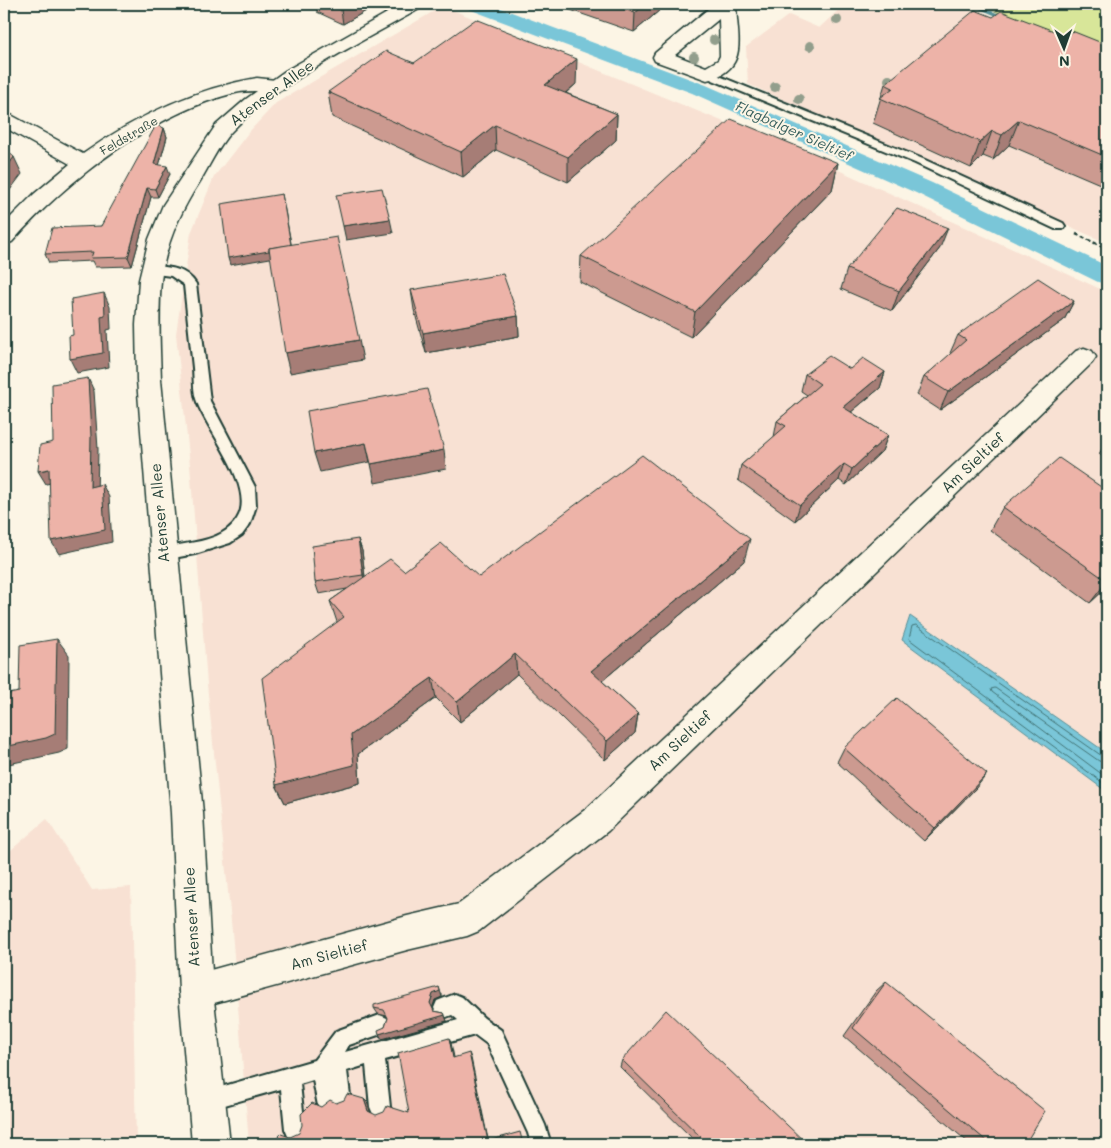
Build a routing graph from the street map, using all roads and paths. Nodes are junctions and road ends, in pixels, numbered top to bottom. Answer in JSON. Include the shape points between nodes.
{"nodes":[{"id":1,"x":726,"y":4,"type":"edge"},
{"id":2,"x":400,"y":6,"type":"edge"},
{"id":3,"x":707,"y":74,"type":"junction"},
{"id":4,"x":278,"y":85,"type":"junction"},
{"id":5,"x":4,"y":118,"type":"edge"},
{"id":6,"x":23,"y":128,"type":"junction"},
{"id":7,"x":4,"y":143,"type":"edge"},
{"id":8,"x":83,"y":163,"type":"junction"},
{"id":9,"x":1059,"y":226,"type":"joint"},
{"id":10,"x":4,"y":236,"type":"edge"},
{"id":11,"x":1107,"y":249,"type":"edge"},
{"id":12,"x":152,"y":270,"type":"junction"},
{"id":13,"x":1084,"y":357,"type":"dead end"},
{"id":14,"x":163,"y":554,"type":"junction"},
{"id":15,"x":196,"y":991,"type":"junction"},
{"id":16,"x":444,"y":1008,"type":"dead end"},
{"id":17,"x":380,"y":1025,"type":"edge"},
{"id":18,"x":477,"y":1025,"type":"junction"},
{"id":19,"x":375,"y":1052,"type":"junction"},
{"id":20,"x":329,"y":1065,"type":"junction"},
{"id":21,"x":289,"y":1076,"type":"junction"},
{"id":22,"x":332,"y":1097,"type":"dead end"},
{"id":23,"x":207,"y":1100,"type":"junction"},
{"id":24,"x":380,"y":1107,"type":"dead end"},
{"id":25,"x":295,"y":1129,"type":"dead end"},
{"id":26,"x":211,"y":1144,"type":"edge"},
{"id":27,"x":541,"y":1144,"type":"edge"}],
"edges":[{"from":1,"to":3,"type":"street","via":[[729,56],[726,63]]},
{"from":1,"to":3,"type":"street","via":[[662,57]]},
{"from":2,"to":4,"type":"street","name":"Atenser Allee"},
{"from":3,"to":9,"type":"lane","via":[[919,161]]},
{"from":4,"to":8,"type":"street","name":"Feldstraße","via":[[240,85],[203,96],[144,126]]},
{"from":4,"to":12,"type":"street","name":"Atenser Allee","via":[[223,129],[174,205]]},
{"from":5,"to":6,"type":"street"},
{"from":6,"to":7,"type":"street"},
{"from":6,"to":8,"type":"street"},
{"from":8,"to":10,"type":"street","name":"Feldstraße"},
{"from":9,"to":11,"type":"path"},
{"from":12,"to":14,"type":"street","name":"Atenser Allee","via":[[148,324],[149,380]]},
{"from":12,"to":14,"type":"lane","via":[[178,272],[190,284],[203,401],[248,487],[250,498],[248,513],[239,530],[226,540]]},
{"from":13,"to":15,"type":"street","name":"Am Sieltief","via":[[596,820],[467,919]]},
{"from":14,"to":15,"type":"street","name":"Atenser Allee","via":[[187,813]]},
{"from":15,"to":23,"type":"street","name":"Atenser Allee"},
{"from":16,"to":18,"type":"lane","via":[[455,1004]]},
{"from":17,"to":20,"type":"lane","via":[[343,1038]]},
{"from":18,"to":19,"type":"lane"},
{"from":18,"to":27,"type":"lane","via":[[494,1037]]},
{"from":19,"to":20,"type":"lane"},
{"from":19,"to":24,"type":"lane"},
{"from":20,"to":21,"type":"lane"},
{"from":20,"to":22,"type":"lane"},
{"from":21,"to":23,"type":"lane"},
{"from":21,"to":25,"type":"lane"},
{"from":23,"to":26,"type":"street","name":"Atenser Allee"}]}
